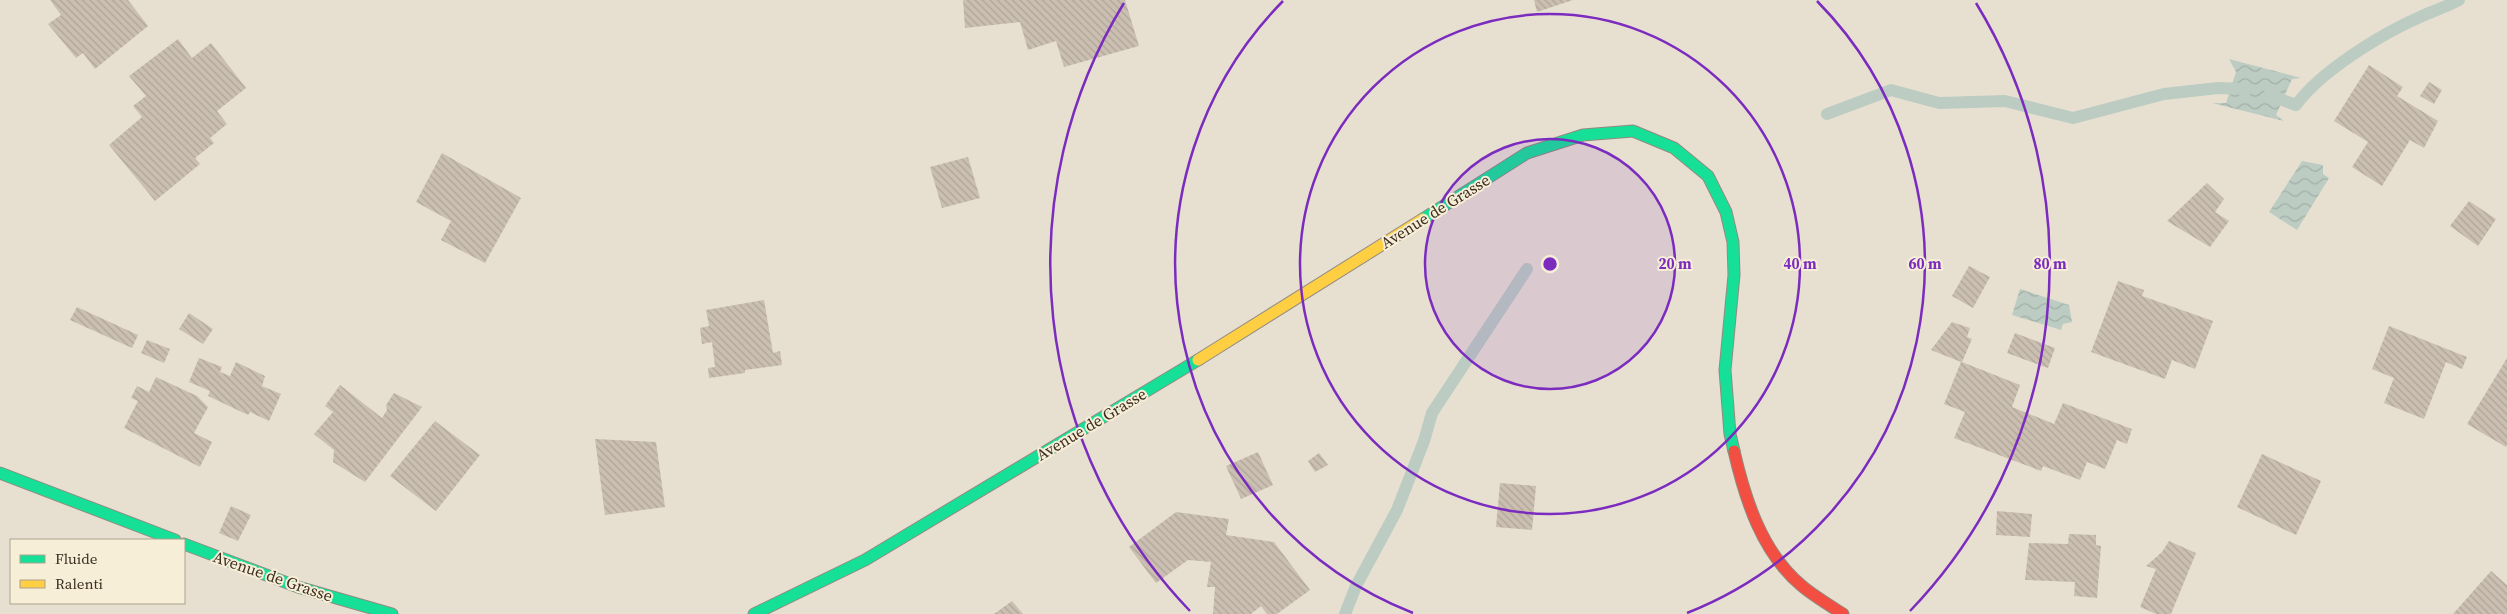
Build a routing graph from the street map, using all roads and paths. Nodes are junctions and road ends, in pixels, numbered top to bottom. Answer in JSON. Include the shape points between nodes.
{"nodes":[{"id":1,"x":0,"y":473,"type":"edge"},
{"id":2,"x":172,"y":539,"type":"edge"},
{"id":3,"x":185,"y":544,"type":"edge"},
{"id":4,"x":392,"y":614,"type":"edge"},
{"id":5,"x":754,"y":614,"type":"edge"},
{"id":6,"x":1843,"y":614,"type":"edge"}],
"edges":[{"from":1,"to":2,"type":"main road"},
{"from":3,"to":4,"type":"main road","name":"Avenue de Grasse","via":[[298,587]]},
{"from":5,"to":6,"type":"main road","name":"Avenue de Grasse","via":[[873,555],[1230,341],[1527,153],[1583,135],[1633,131],[1674,148],[1708,176],[1726,212],[1733,242],[1734,275],[1725,370],[1730,434],[1743,490],[1770,550],[1801,585]]}]}
